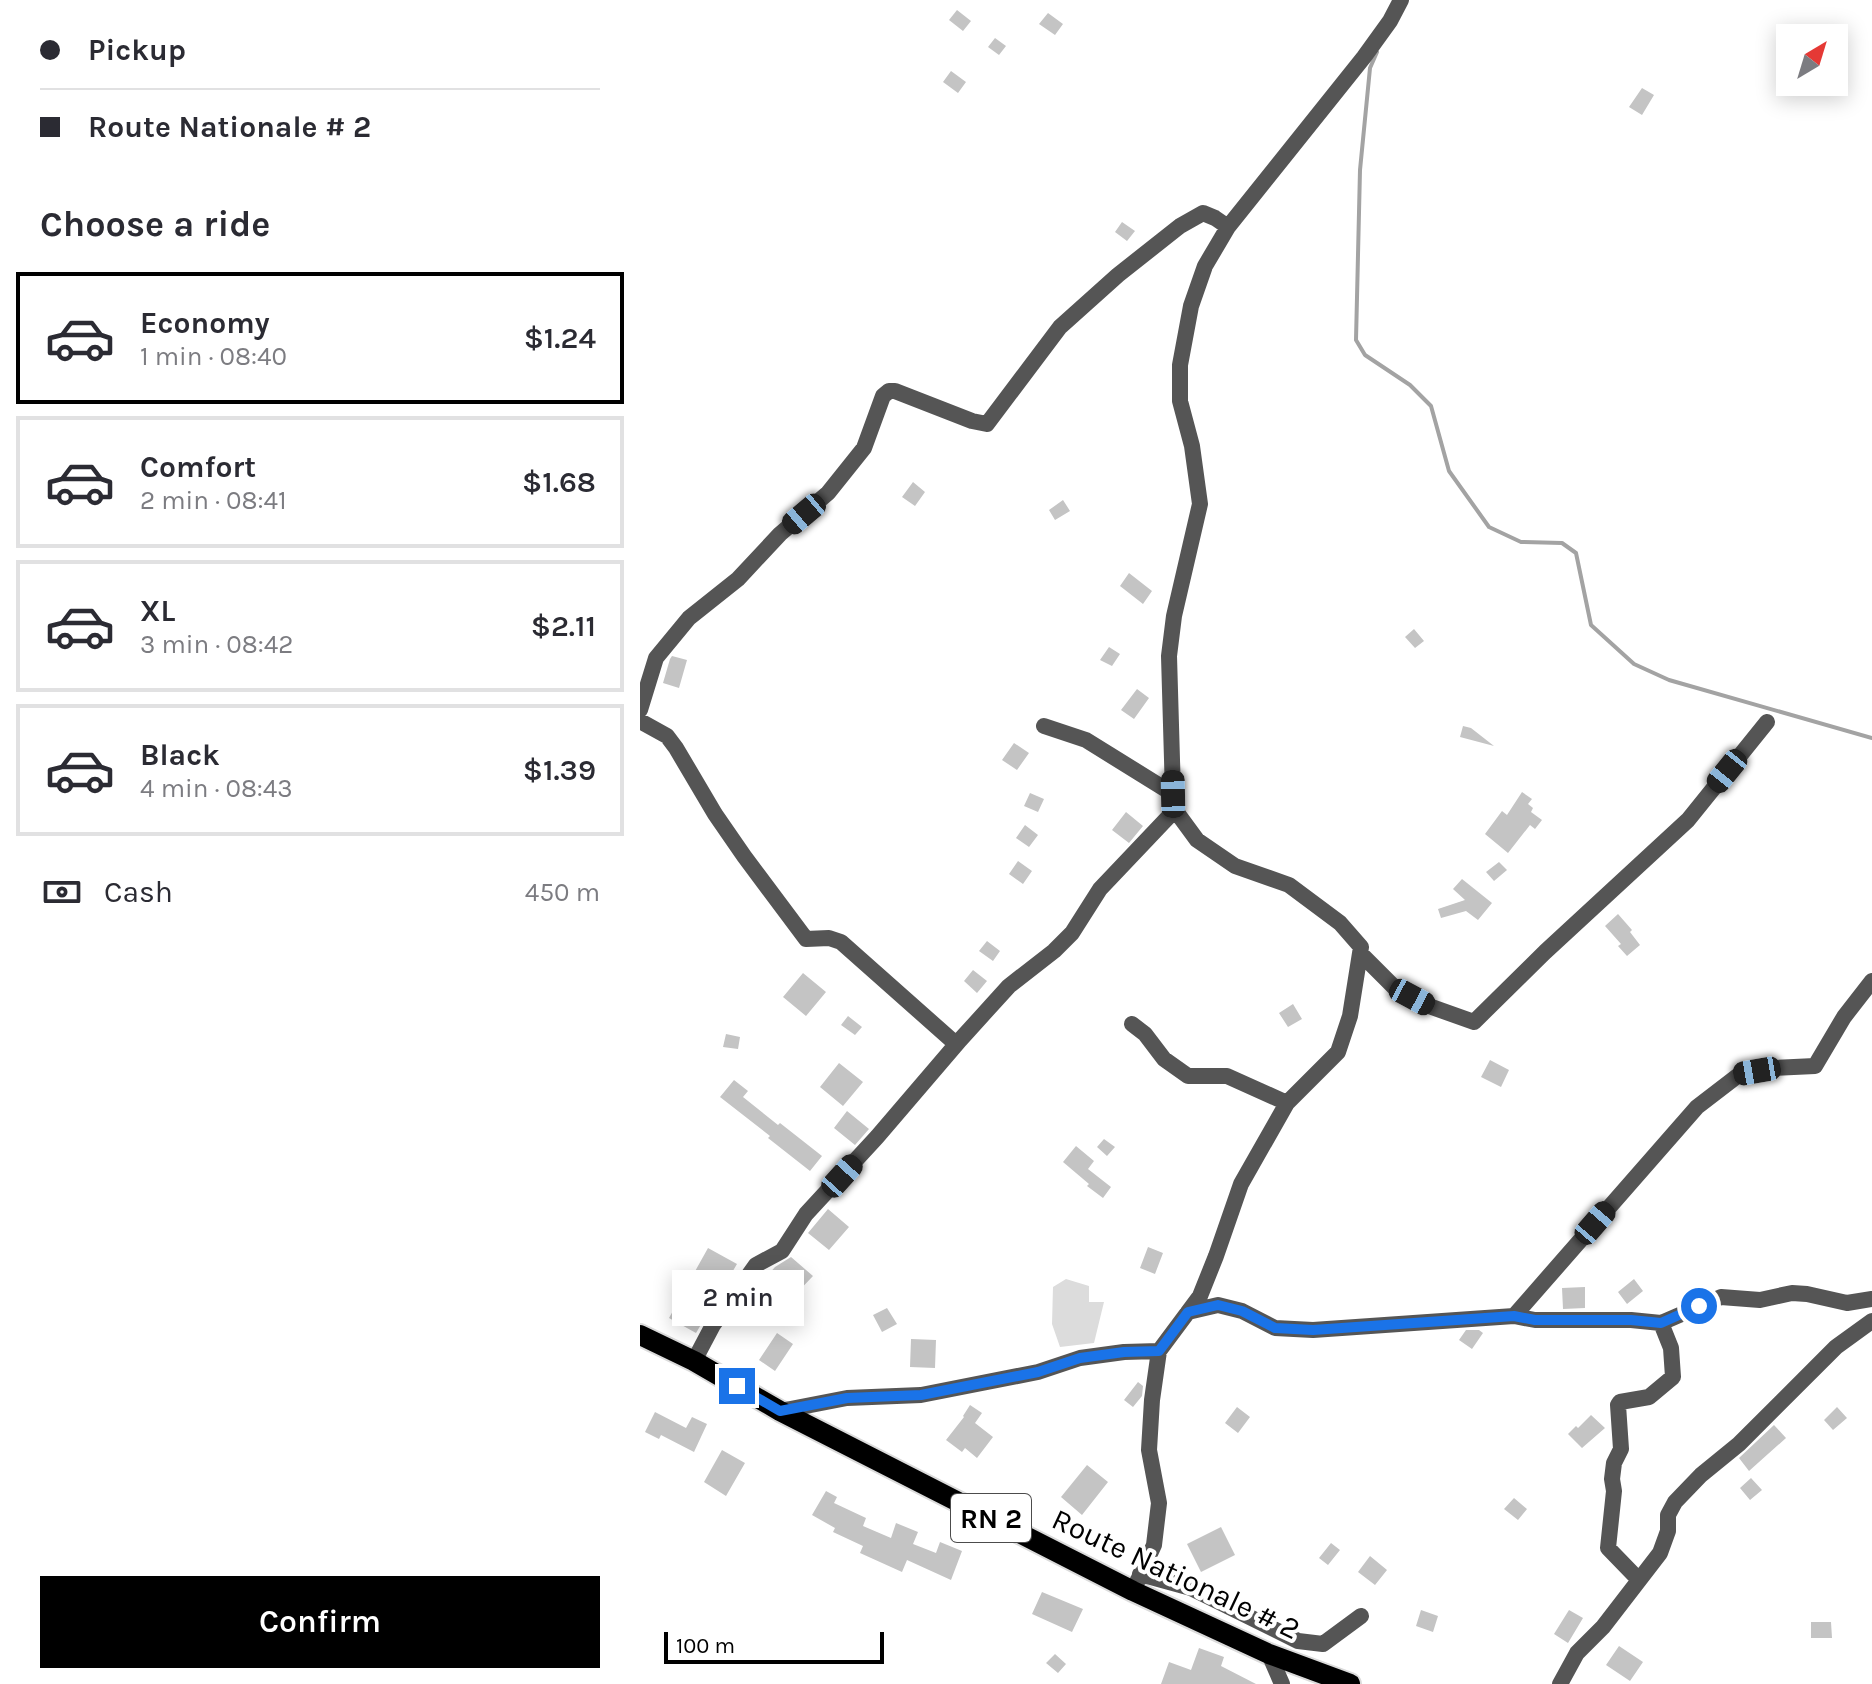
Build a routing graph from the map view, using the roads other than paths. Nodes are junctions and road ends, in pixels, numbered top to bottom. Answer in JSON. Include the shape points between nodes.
{"nodes":[{"id":1,"x":1401,"y":0,"type":"edge"},
{"id":2,"x":1228,"y":227,"type":"junction"},
{"id":3,"x":640,"y":710,"type":"edge"},
{"id":4,"x":640,"y":721,"type":"edge"},
{"id":5,"x":1767,"y":722,"type":"dead end"},
{"id":6,"x":1044,"y":726,"type":"dead end"},
{"id":7,"x":1174,"y":802,"type":"junction"},
{"id":8,"x":1360,"y":953,"type":"junction"},
{"id":9,"x":1872,"y":981,"type":"edge"},
{"id":10,"x":1132,"y":1024,"type":"dead end"},
{"id":11,"x":956,"y":1044,"type":"junction"},
{"id":12,"x":1287,"y":1103,"type":"junction"},
{"id":13,"x":1872,"y":1299,"type":"edge"},
{"id":14,"x":1188,"y":1312,"type":"junction"},
{"id":15,"x":1514,"y":1316,"type":"junction"},
{"id":16,"x":1872,"y":1321,"type":"edge"},
{"id":17,"x":1661,"y":1323,"type":"junction"},
{"id":18,"x":640,"y":1335,"type":"edge"},
{"id":19,"x":1159,"y":1351,"type":"junction"},
{"id":20,"x":694,"y":1361,"type":"junction"},
{"id":21,"x":780,"y":1411,"type":"junction"},
{"id":22,"x":1639,"y":1580,"type":"junction"},
{"id":23,"x":1136,"y":1582,"type":"junction"},
{"id":24,"x":1361,"y":1616,"type":"dead end"},
{"id":25,"x":1269,"y":1654,"type":"junction"},
{"id":26,"x":1282,"y":1684,"type":"edge"},
{"id":27,"x":1350,"y":1684,"type":"edge"},
{"id":28,"x":1560,"y":1684,"type":"edge"}],
"edges":[{"from":1,"to":2,"type":"street","via":[[1364,57]]},
{"from":2,"to":3,"type":"street","via":[[1203,213],[1118,275],[1060,327],[987,424],[889,391],[864,448],[828,493],[689,618],[656,658]]},
{"from":2,"to":7,"type":"street","via":[[1205,266],[1191,306],[1180,365],[1180,401],[1200,504],[1169,656]]},
{"from":4,"to":11,"type":"street","via":[[667,736],[715,814],[806,939],[841,942]]},
{"from":5,"to":8,"type":"street","via":[[1688,820],[1474,1022],[1396,989]]},
{"from":6,"to":7,"type":"street","via":[[1086,740]]},
{"from":7,"to":8,"type":"street","via":[[1197,840],[1235,866],[1289,885],[1340,923],[1361,947]]},
{"from":7,"to":11,"type":"street","via":[[1100,889],[1072,933],[1009,986]]},
{"from":8,"to":12,"type":"street","via":[[1338,1052]]},
{"from":9,"to":15,"type":"street","via":[[1815,1066],[1740,1074],[1697,1107]]},
{"from":10,"to":12,"type":"street","via":[[1188,1076],[1227,1076]]},
{"from":11,"to":20,"type":"street","via":[[806,1214],[782,1251],[756,1265]]},
{"from":12,"to":14,"type":"street","via":[[1241,1184],[1200,1296]]},
{"from":13,"to":17,"type":"street","via":[[1847,1303],[1792,1293],[1760,1300],[1721,1297]]},
{"from":14,"to":15,"type":"street","via":[[1218,1305],[1275,1328],[1313,1330]]},
{"from":14,"to":19,"type":"street"},
{"from":15,"to":17,"type":"street"},
{"from":16,"to":22,"type":"street","via":[[1836,1347],[1675,1502],[1660,1553]]},
{"from":17,"to":22,"type":"street","via":[[1671,1348],[1673,1377],[1649,1397],[1618,1405],[1621,1449],[1614,1463],[1608,1548]]},
{"from":18,"to":20,"type":"main road","name":"Route Nationale # 2","number":"RN 2"},
{"from":19,"to":21,"type":"street","via":[[1080,1358],[1038,1372],[921,1395],[847,1398]]},
{"from":19,"to":23,"type":"street","via":[[1149,1450],[1159,1503],[1154,1545]]},
{"from":20,"to":21,"type":"main road","name":"Route Nationale # 2","number":"RN 2"},
{"from":21,"to":23,"type":"main road","name":"Route Nationale # 2","number":"RN 2"},
{"from":22,"to":28,"type":"street","via":[[1577,1653]]},
{"from":23,"to":24,"type":"street","via":[[1191,1588],[1298,1641],[1323,1644]]},
{"from":23,"to":25,"type":"main road","name":"Route Nationale # 2","number":"RN 2"},
{"from":25,"to":26,"type":"street"},
{"from":25,"to":27,"type":"main road","name":"Route Nationale # 2","number":"RN 2"}]}
